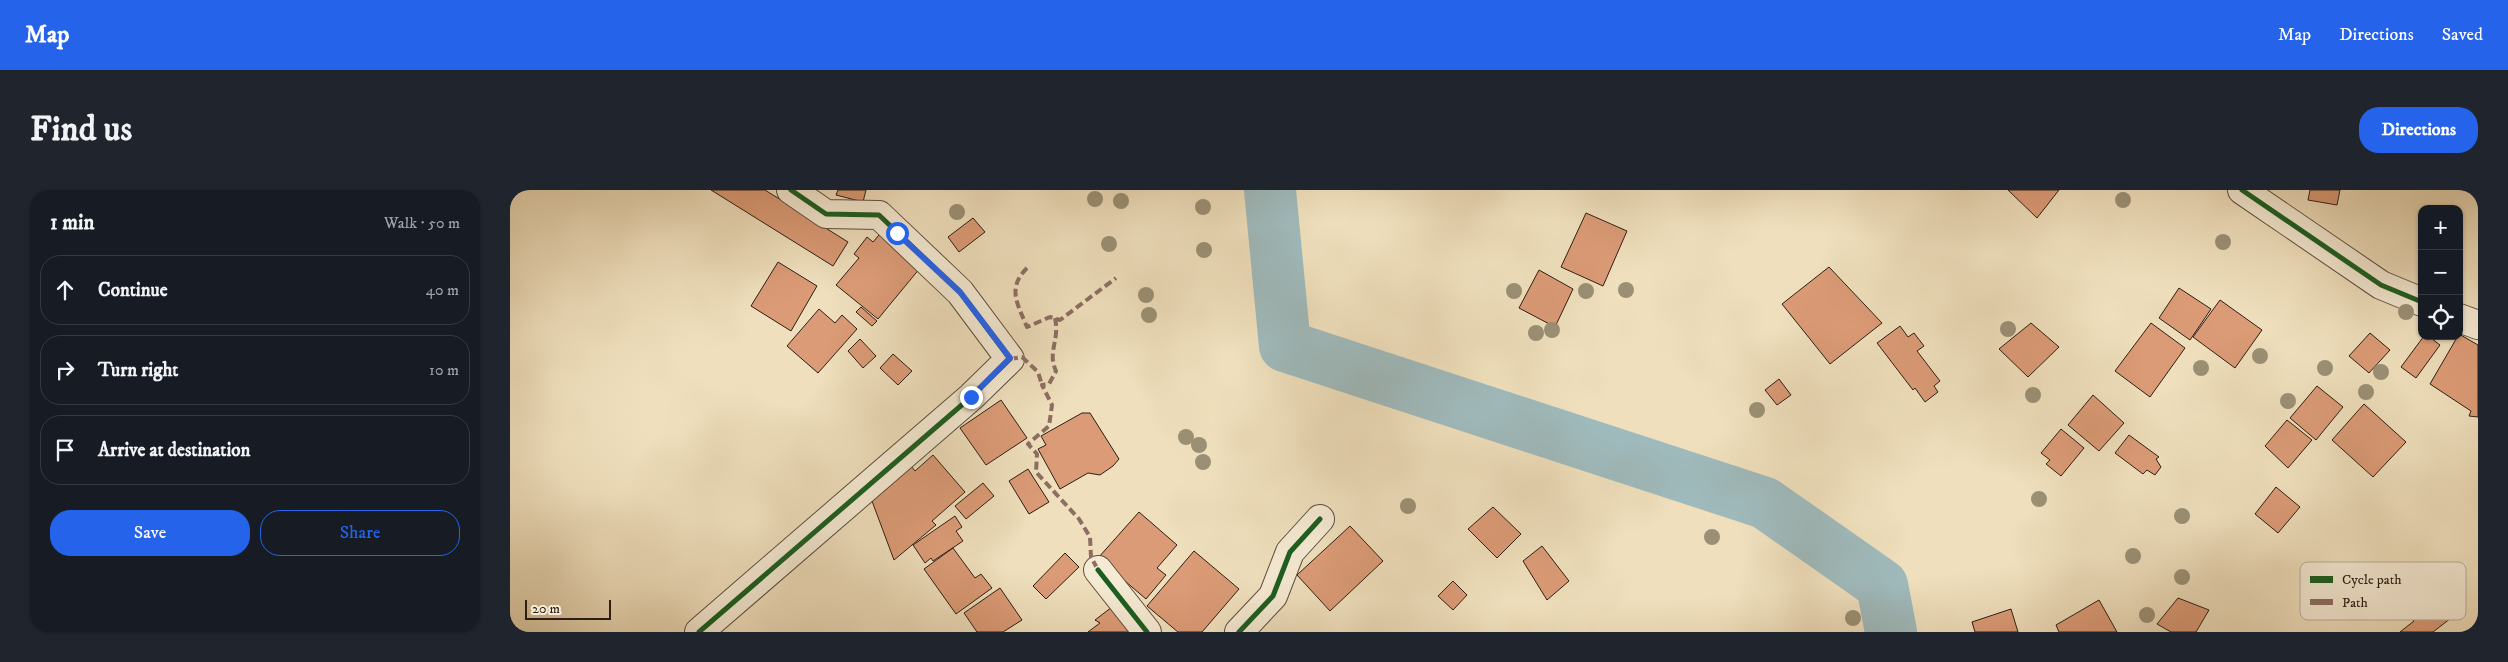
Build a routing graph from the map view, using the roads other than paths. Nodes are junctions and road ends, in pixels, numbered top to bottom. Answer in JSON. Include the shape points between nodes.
{"nodes":[{"id":1,"x":792,"y":190,"type":"edge"},
{"id":2,"x":2242,"y":190,"type":"edge"},
{"id":3,"x":2418,"y":300,"type":"edge"},
{"id":4,"x":2463,"y":319,"type":"edge"},
{"id":5,"x":2478,"y":325,"type":"edge"},
{"id":6,"x":1320,"y":519,"type":"dead end"},
{"id":7,"x":1098,"y":570,"type":"dead end"},
{"id":8,"x":699,"y":632,"type":"edge"},
{"id":9,"x":1147,"y":632,"type":"edge"},
{"id":10,"x":1240,"y":632,"type":"edge"}],
"edges":[{"from":1,"to":8,"type":"street","via":[[826,214],[879,216],[960,292],[1010,358],[971,397]]},
{"from":2,"to":3,"type":"street","via":[[2381,285]]},
{"from":4,"to":5,"type":"street"},
{"from":6,"to":10,"type":"street","via":[[1290,552],[1273,596]]},
{"from":7,"to":9,"type":"street"}]}
